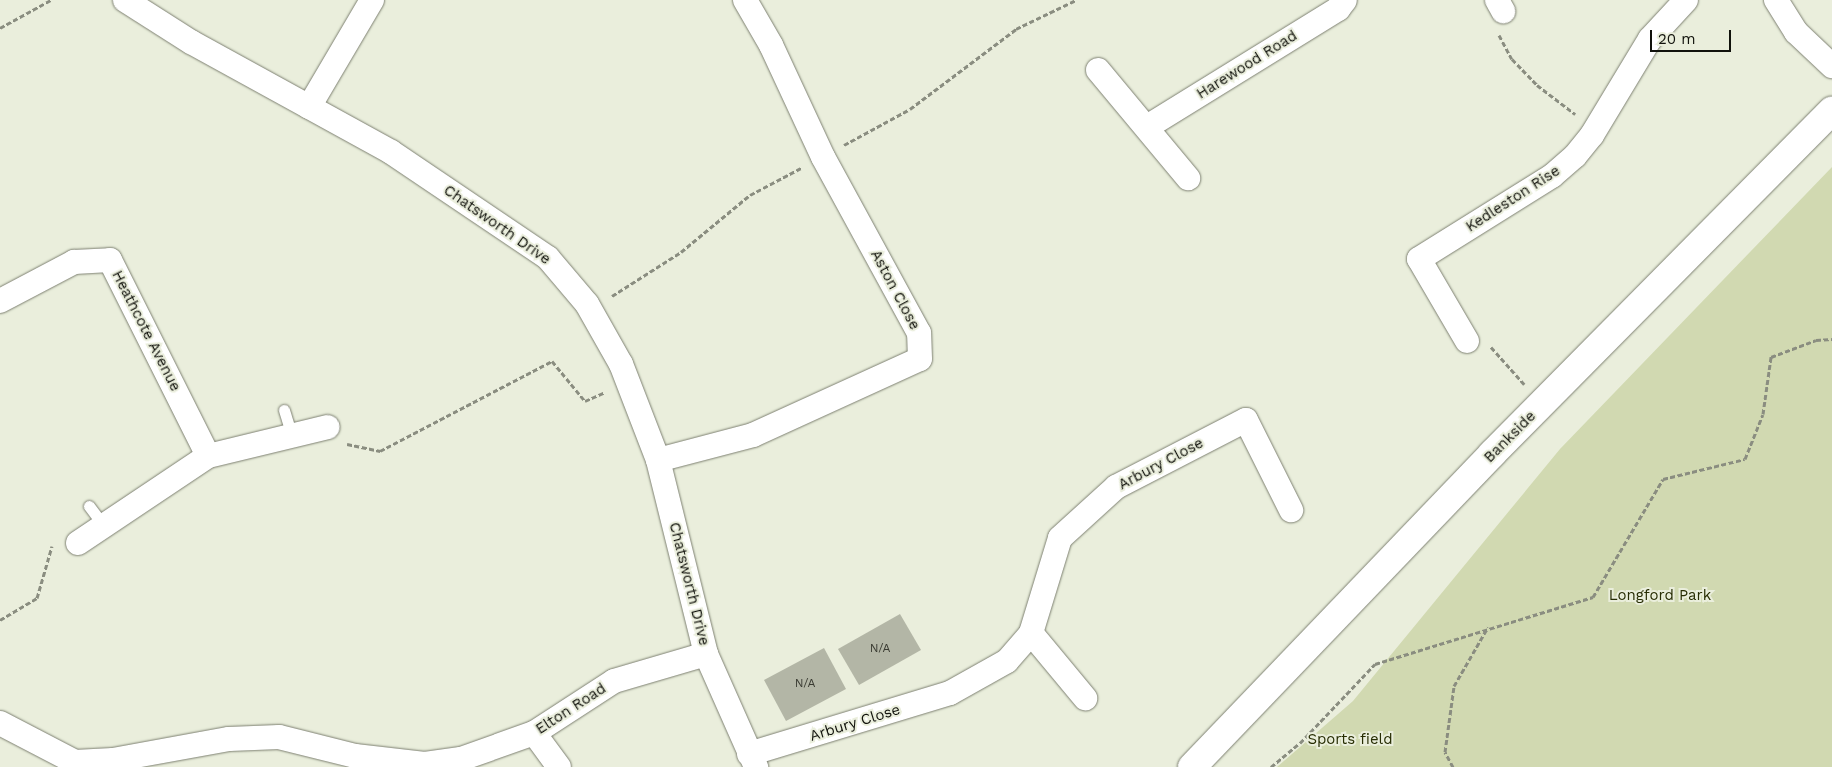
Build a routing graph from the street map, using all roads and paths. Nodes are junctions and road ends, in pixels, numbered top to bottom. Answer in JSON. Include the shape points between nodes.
{"nodes":[{"id":1,"x":51,"y":0,"type":"edge"},
{"id":2,"x":125,"y":0,"type":"edge"},
{"id":3,"x":372,"y":0,"type":"edge"},
{"id":4,"x":745,"y":0,"type":"edge"},
{"id":5,"x":1076,"y":0,"type":"edge"},
{"id":6,"x":1345,"y":0,"type":"edge"},
{"id":7,"x":1686,"y":0,"type":"edge"},
{"id":8,"x":1776,"y":0,"type":"edge"},
{"id":9,"x":1500,"y":5,"type":"edge"},
{"id":10,"x":0,"y":28,"type":"edge"},
{"id":11,"x":1832,"y":66,"type":"edge"},
{"id":12,"x":1098,"y":70,"type":"dead end"},
{"id":13,"x":309,"y":107,"type":"junction"},
{"id":14,"x":1832,"y":112,"type":"edge"},
{"id":15,"x":1147,"y":127,"type":"junction"},
{"id":16,"x":1596,"y":128,"type":"junction"},
{"id":17,"x":823,"y":157,"type":"junction"},
{"id":18,"x":1188,"y":178,"type":"dead end"},
{"id":19,"x":0,"y":301,"type":"edge"},
{"id":20,"x":590,"y":310,"type":"junction"},
{"id":21,"x":1832,"y":339,"type":"edge"},
{"id":22,"x":1467,"y":340,"type":"joint"},
{"id":23,"x":628,"y":382,"type":"junction"},
{"id":24,"x":1542,"y":404,"type":"junction"},
{"id":25,"x":284,"y":410,"type":"dead end"},
{"id":26,"x":328,"y":427,"type":"joint"},
{"id":27,"x":292,"y":436,"type":"junction"},
{"id":28,"x":208,"y":456,"type":"junction"},
{"id":29,"x":658,"y":460,"type":"junction"},
{"id":30,"x":89,"y":506,"type":"dead end"},
{"id":31,"x":1291,"y":510,"type":"dead end"},
{"id":32,"x":104,"y":526,"type":"junction"},
{"id":33,"x":78,"y":544,"type":"joint"},
{"id":34,"x":0,"y":620,"type":"edge"},
{"id":35,"x":1489,"y":626,"type":"junction"},
{"id":36,"x":1031,"y":633,"type":"junction"},
{"id":37,"x":706,"y":654,"type":"junction"},
{"id":38,"x":1085,"y":698,"type":"dead end"},
{"id":39,"x":0,"y":723,"type":"edge"},
{"id":40,"x":534,"y":733,"type":"junction"},
{"id":41,"x":752,"y":760,"type":"edge"},
{"id":42,"x":74,"y":764,"type":"edge"},
{"id":43,"x":559,"y":767,"type":"edge"},
{"id":44,"x":1192,"y":767,"type":"edge"},
{"id":45,"x":1271,"y":767,"type":"edge"},
{"id":46,"x":1453,"y":767,"type":"edge"}],
"edges":[{"from":1,"to":10,"type":"path"},
{"from":2,"to":13,"type":"street","name":"Chatsworth Drive","via":[[191,42]]},
{"from":3,"to":13,"type":"street"},
{"from":4,"to":17,"type":"street","name":"Aston Close","via":[[771,45]]},
{"from":5,"to":17,"type":"path","via":[[1016,29],[910,109]]},
{"from":6,"to":15,"type":"street","name":"Harewood Road","via":[[1338,10]]},
{"from":7,"to":16,"type":"street","name":"Kedleston Rise","via":[[1650,39]]},
{"from":8,"to":11,"type":"street","via":[[1796,32]]},
{"from":9,"to":16,"type":"path","via":[[1493,25],[1512,59],[1555,102]]},
{"from":12,"to":15,"type":"street"},
{"from":13,"to":20,"type":"street","name":"Chatsworth Drive","via":[[391,152],[548,258]]},
{"from":14,"to":24,"type":"street","name":"Bankside"},
{"from":15,"to":18,"type":"street"},
{"from":16,"to":22,"type":"street","name":"Kedleston Rise","via":[[1552,176],[1418,259]]},
{"from":17,"to":20,"type":"path","via":[[750,195],[681,252]]},
{"from":17,"to":29,"type":"street","name":"Aston Close","via":[[919,333],[920,358],[753,435]]},
{"from":19,"to":28,"type":"street","name":"Heathcote Avenue","via":[[74,262],[110,260]]},
{"from":20,"to":23,"type":"street","name":"Chatsworth Drive"},
{"from":21,"to":35,"type":"path","via":[[1816,340],[1771,357],[1763,414],[1745,459],[1663,479],[1593,597]]},
{"from":22,"to":24,"type":"path","via":[[1483,338]]},
{"from":23,"to":26,"type":"path","via":[[584,400],[552,361],[380,451],[340,441],[335,424]]},
{"from":23,"to":29,"type":"street","name":"Chatsworth Drive"},
{"from":24,"to":44,"type":"street","name":"Bankside"},
{"from":25,"to":27,"type":"lane"},
{"from":26,"to":27,"type":"street"},
{"from":27,"to":28,"type":"street"},
{"from":28,"to":32,"type":"street"},
{"from":29,"to":37,"type":"street","name":"Chatsworth Drive"},
{"from":30,"to":32,"type":"lane"},
{"from":31,"to":36,"type":"street","name":"Arbury Close","via":[[1246,420],[1116,487],[1060,538]]},
{"from":32,"to":33,"type":"street"},
{"from":33,"to":34,"type":"path","via":[[72,532],[52,546],[37,598]]},
{"from":35,"to":45,"type":"path","via":[[1375,664],[1300,743]]},
{"from":35,"to":46,"type":"path","via":[[1454,686],[1445,752]]},
{"from":36,"to":38,"type":"street"},
{"from":36,"to":41,"type":"street","name":"Arbury Close","via":[[1007,661],[950,693]]},
{"from":37,"to":40,"type":"street","name":"Elton Road","via":[[614,681]]},
{"from":37,"to":41,"type":"street","name":"Chatsworth Drive"},
{"from":39,"to":42,"type":"street","name":"Elton Road"},
{"from":40,"to":42,"type":"street","name":"Elton Road","via":[[461,760],[425,764],[354,756],[279,737],[229,739],[122,759]]},
{"from":40,"to":43,"type":"street"}]}
